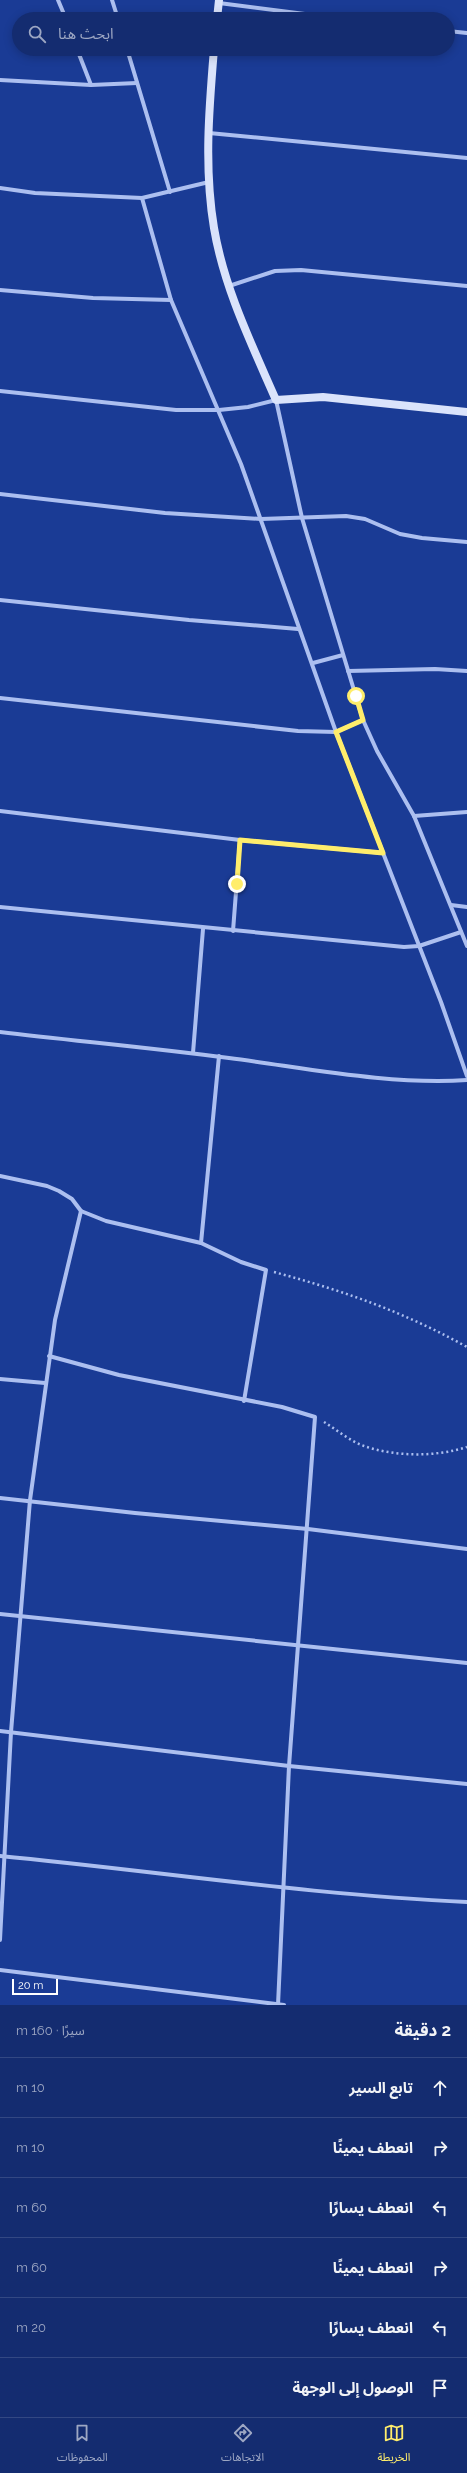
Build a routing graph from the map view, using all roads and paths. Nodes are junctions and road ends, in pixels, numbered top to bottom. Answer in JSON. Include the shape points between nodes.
{"nodes":[{"id":1,"x":58,"y":0,"type":"edge"},
{"id":2,"x":112,"y":0,"type":"edge"},
{"id":3,"x":219,"y":2,"type":"edge"},
{"id":4,"x":63,"y":12,"type":"edge"},
{"id":5,"x":116,"y":12,"type":"edge"},
{"id":6,"x":218,"y":12,"type":"edge"},
{"id":7,"x":293,"y":12,"type":"edge"},
{"id":8,"x":455,"y":32,"type":"edge"},
{"id":9,"x":467,"y":33,"type":"edge"},
{"id":10,"x":80,"y":56,"type":"edge"},
{"id":11,"x":129,"y":56,"type":"edge"},
{"id":12,"x":213,"y":56,"type":"edge"},
{"id":13,"x":0,"y":80,"type":"edge"},
{"id":14,"x":137,"y":83,"type":"junction"},
{"id":15,"x":91,"y":85,"type":"junction"},
{"id":16,"x":207,"y":133,"type":"junction"},
{"id":17,"x":467,"y":158,"type":"edge"},
{"id":18,"x":209,"y":182,"type":"junction"},
{"id":19,"x":0,"y":188,"type":"edge"},
{"id":20,"x":170,"y":192,"type":"junction"},
{"id":21,"x":142,"y":198,"type":"junction"},
{"id":22,"x":229,"y":286,"type":"junction"},
{"id":23,"x":467,"y":286,"type":"edge"},
{"id":24,"x":0,"y":290,"type":"edge"},
{"id":25,"x":171,"y":300,"type":"junction"},
{"id":26,"x":0,"y":391,"type":"edge"},
{"id":27,"x":276,"y":400,"type":"junction"},
{"id":28,"x":218,"y":410,"type":"junction"},
{"id":29,"x":467,"y":412,"type":"edge"},
{"id":30,"x":0,"y":494,"type":"edge"},
{"id":31,"x":302,"y":518,"type":"junction"},
{"id":32,"x":261,"y":519,"type":"junction"},
{"id":33,"x":467,"y":542,"type":"edge"},
{"id":34,"x":0,"y":600,"type":"edge"},
{"id":35,"x":298,"y":629,"type":"junction"},
{"id":36,"x":343,"y":655,"type":"junction"},
{"id":37,"x":313,"y":663,"type":"junction"},
{"id":38,"x":348,"y":671,"type":"junction"},
{"id":39,"x":467,"y":671,"type":"edge"},
{"id":40,"x":0,"y":698,"type":"edge"},
{"id":41,"x":363,"y":720,"type":"junction"},
{"id":42,"x":336,"y":732,"type":"junction"},
{"id":43,"x":0,"y":811,"type":"edge"},
{"id":44,"x":467,"y":812,"type":"edge"},
{"id":45,"x":414,"y":816,"type":"junction"},
{"id":46,"x":240,"y":840,"type":"junction"},
{"id":47,"x":383,"y":853,"type":"junction"},
{"id":48,"x":452,"y":905,"type":"junction"},
{"id":49,"x":467,"y":907,"type":"edge"},
{"id":50,"x":0,"y":908,"type":"edge"},
{"id":51,"x":203,"y":929,"type":"junction"},
{"id":52,"x":233,"y":931,"type":"junction"},
{"id":53,"x":461,"y":932,"type":"junction"},
{"id":54,"x":419,"y":946,"type":"junction"},
{"id":55,"x":467,"y":946,"type":"edge"},
{"id":56,"x":0,"y":1032,"type":"edge"},
{"id":57,"x":193,"y":1053,"type":"junction"},
{"id":58,"x":218,"y":1056,"type":"junction"},
{"id":59,"x":467,"y":1076,"type":"edge"},
{"id":60,"x":467,"y":1080,"type":"edge"},
{"id":61,"x":0,"y":1176,"type":"edge"},
{"id":62,"x":81,"y":1211,"type":"junction"},
{"id":63,"x":201,"y":1243,"type":"junction"},
{"id":64,"x":266,"y":1270,"type":"junction"},
{"id":65,"x":467,"y":1347,"type":"edge"},
{"id":66,"x":49,"y":1356,"type":"junction"},
{"id":67,"x":0,"y":1379,"type":"edge"},
{"id":68,"x":45,"y":1383,"type":"junction"},
{"id":69,"x":244,"y":1401,"type":"junction"},
{"id":70,"x":315,"y":1417,"type":"junction"},
{"id":71,"x":467,"y":1447,"type":"edge"},
{"id":72,"x":0,"y":1498,"type":"edge"},
{"id":73,"x":30,"y":1500,"type":"junction"},
{"id":74,"x":308,"y":1528,"type":"junction"},
{"id":75,"x":467,"y":1549,"type":"edge"},
{"id":76,"x":0,"y":1614,"type":"edge"},
{"id":77,"x":21,"y":1616,"type":"junction"},
{"id":78,"x":299,"y":1644,"type":"junction"},
{"id":79,"x":467,"y":1662,"type":"edge"},
{"id":80,"x":0,"y":1731,"type":"edge"},
{"id":81,"x":11,"y":1732,"type":"junction"},
{"id":82,"x":289,"y":1766,"type":"junction"},
{"id":83,"x":467,"y":1784,"type":"edge"},
{"id":84,"x":1,"y":1856,"type":"edge"},
{"id":85,"x":284,"y":1889,"type":"junction"},
{"id":86,"x":467,"y":1902,"type":"edge"},
{"id":87,"x":0,"y":1940,"type":"edge"},
{"id":88,"x":0,"y":1970,"type":"edge"},
{"id":89,"x":278,"y":2005,"type":"edge"},
{"id":90,"x":284,"y":2005,"type":"edge"}],
"edges":[{"from":1,"to":4,"type":"street"},
{"from":2,"to":5,"type":"street"},
{"from":3,"to":6,"type":"street"},
{"from":3,"to":7,"type":"street"},
{"from":8,"to":9,"type":"street"},
{"from":10,"to":15,"type":"street"},
{"from":11,"to":14,"type":"street"},
{"from":12,"to":16,"type":"street"},
{"from":13,"to":15,"type":"street"},
{"from":14,"to":15,"type":"street"},
{"from":14,"to":20,"type":"street"},
{"from":16,"to":17,"type":"street"},
{"from":16,"to":18,"type":"street"},
{"from":18,"to":20,"type":"street"},
{"from":18,"to":22,"type":"street","via":[[214,230]]},
{"from":19,"to":21,"type":"street","via":[[35,193]]},
{"from":20,"to":21,"type":"street"},
{"from":21,"to":25,"type":"street"},
{"from":22,"to":23,"type":"street","via":[[275,271],[301,270]]},
{"from":22,"to":27,"type":"street"},
{"from":24,"to":25,"type":"street","via":[[93,298]]},
{"from":25,"to":28,"type":"street"},
{"from":26,"to":28,"type":"street","via":[[176,410]]},
{"from":27,"to":28,"type":"street","via":[[248,407]]},
{"from":27,"to":29,"type":"street","via":[[323,397]]},
{"from":27,"to":31,"type":"street"},
{"from":28,"to":32,"type":"street"},
{"from":30,"to":32,"type":"street","via":[[165,513]]},
{"from":31,"to":32,"type":"street"},
{"from":31,"to":33,"type":"street","via":[[346,516],[365,519],[400,534]]},
{"from":31,"to":36,"type":"street"},
{"from":32,"to":35,"type":"street"},
{"from":34,"to":35,"type":"street"},
{"from":35,"to":37,"type":"street"},
{"from":36,"to":37,"type":"street"},
{"from":36,"to":38,"type":"street"},
{"from":37,"to":42,"type":"street"},
{"from":38,"to":39,"type":"street","via":[[435,668]]},
{"from":38,"to":41,"type":"street"},
{"from":40,"to":42,"type":"street","via":[[250,726]]},
{"from":41,"to":42,"type":"street"},
{"from":41,"to":45,"type":"street","via":[[377,751]]},
{"from":42,"to":47,"type":"street"},
{"from":43,"to":46,"type":"street"},
{"from":44,"to":45,"type":"street"},
{"from":45,"to":48,"type":"street"},
{"from":46,"to":47,"type":"street"},
{"from":46,"to":52,"type":"street"},
{"from":47,"to":54,"type":"street"},
{"from":48,"to":49,"type":"street"},
{"from":48,"to":53,"type":"street"},
{"from":50,"to":51,"type":"street"},
{"from":51,"to":52,"type":"street"},
{"from":51,"to":57,"type":"street"},
{"from":52,"to":54,"type":"street","via":[[404,948]]},
{"from":53,"to":54,"type":"street"},
{"from":53,"to":55,"type":"street"},
{"from":54,"to":59,"type":"street"},
{"from":56,"to":57,"type":"street"},
{"from":57,"to":58,"type":"street"},
{"from":58,"to":60,"type":"street","via":[[411,1080]]},
{"from":58,"to":63,"type":"street"},
{"from":61,"to":62,"type":"street","via":[[60,1191],[72,1199]]},
{"from":62,"to":63,"type":"street","via":[[106,1221]]},
{"from":62,"to":66,"type":"street"},
{"from":63,"to":64,"type":"street","via":[[241,1262]]},
{"from":64,"to":65,"type":"path","via":[[326,1286],[396,1311]]},
{"from":64,"to":69,"type":"street"},
{"from":66,"to":68,"type":"street"},
{"from":66,"to":69,"type":"street","via":[[126,1377]]},
{"from":67,"to":68,"type":"street"},
{"from":68,"to":73,"type":"street"},
{"from":69,"to":70,"type":"street","via":[[282,1407]]},
{"from":70,"to":71,"type":"path","via":[[364,1446],[427,1455]]},
{"from":70,"to":74,"type":"street"},
{"from":72,"to":73,"type":"street"},
{"from":73,"to":74,"type":"street","via":[[135,1513]]},
{"from":73,"to":77,"type":"street"},
{"from":74,"to":75,"type":"street"},
{"from":74,"to":78,"type":"street"},
{"from":76,"to":77,"type":"street"},
{"from":77,"to":78,"type":"street"},
{"from":77,"to":81,"type":"street"},
{"from":78,"to":79,"type":"street"},
{"from":78,"to":82,"type":"street"},
{"from":80,"to":81,"type":"street"},
{"from":81,"to":82,"type":"street"},
{"from":81,"to":84,"type":"street"},
{"from":82,"to":83,"type":"street"},
{"from":82,"to":85,"type":"street"},
{"from":84,"to":85,"type":"street"},
{"from":84,"to":87,"type":"street"},
{"from":85,"to":86,"type":"street","via":[[379,1898]]},
{"from":85,"to":89,"type":"street"},
{"from":88,"to":89,"type":"street"},
{"from":89,"to":90,"type":"street"}]}
